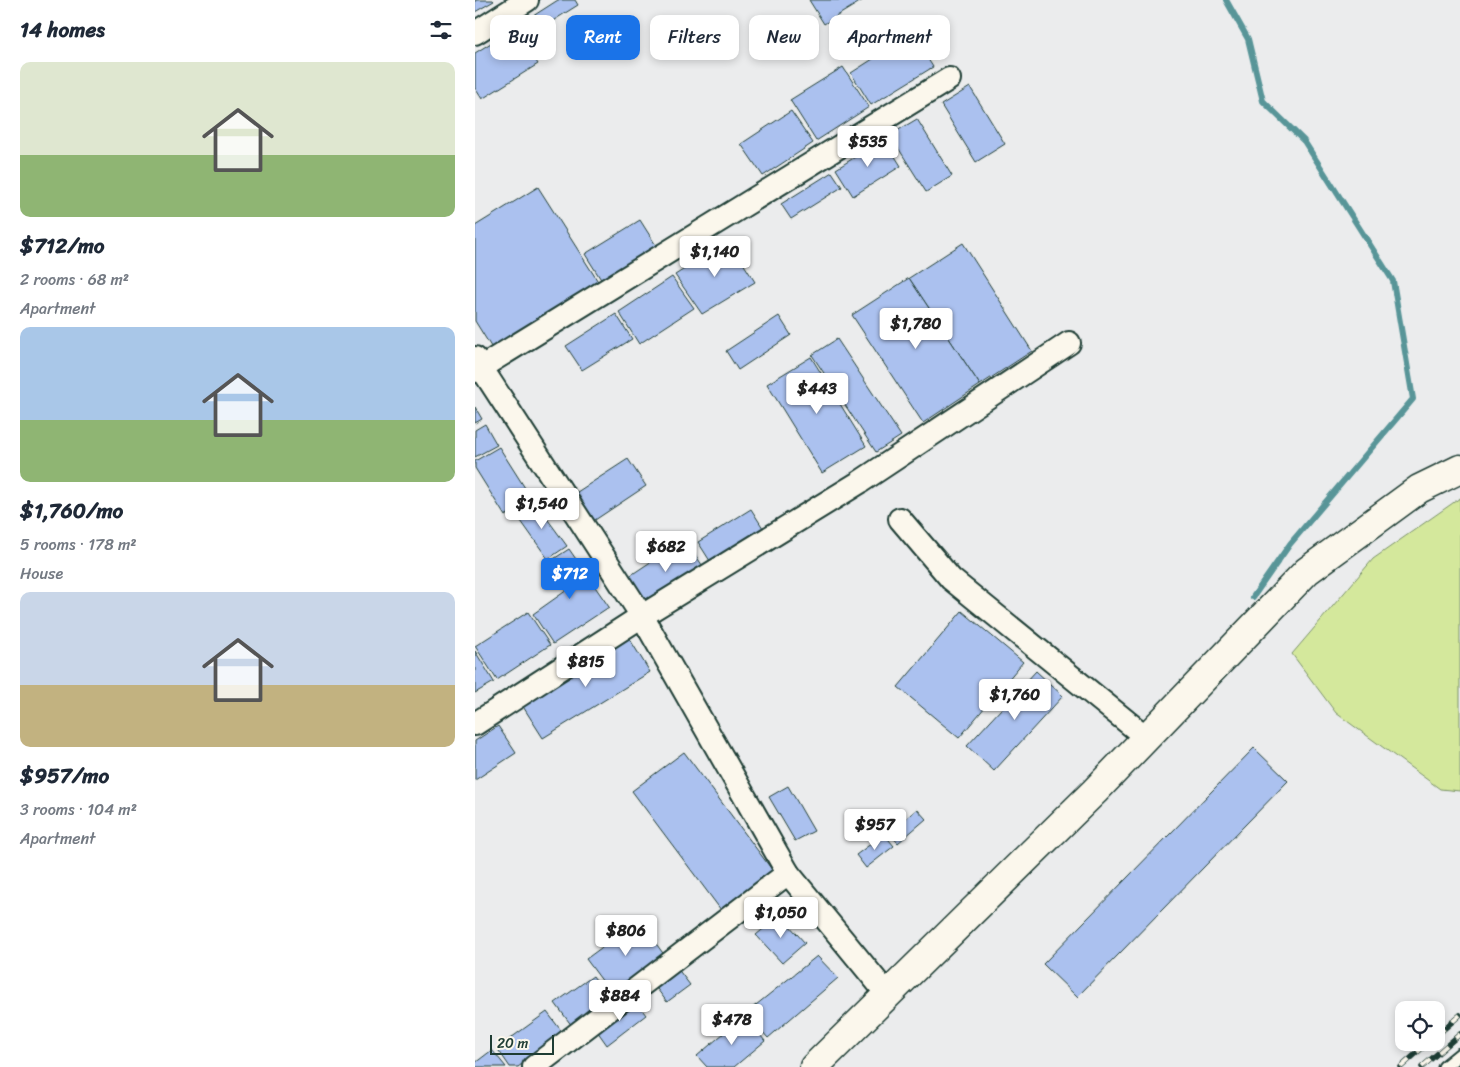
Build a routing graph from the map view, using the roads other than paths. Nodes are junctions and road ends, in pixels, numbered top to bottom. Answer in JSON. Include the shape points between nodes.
{"nodes":[{"id":1,"x":527,"y":0,"type":"edge"},
{"id":2,"x":475,"y":33,"type":"edge"},
{"id":3,"x":949,"y":79,"type":"dead end"},
{"id":4,"x":1069,"y":343,"type":"dead end"},
{"id":5,"x":477,"y":365,"type":"edge"},
{"id":6,"x":1460,"y":469,"type":"edge"},
{"id":7,"x":900,"y":519,"type":"dead end"},
{"id":8,"x":642,"y":616,"type":"junction"},
{"id":9,"x":475,"y":724,"type":"edge"},
{"id":10,"x":1147,"y":738,"type":"junction"},
{"id":11,"x":788,"y":874,"type":"junction"},
{"id":12,"x":888,"y":995,"type":"junction"},
{"id":13,"x":1460,"y":1054,"type":"edge"},
{"id":14,"x":534,"y":1067,"type":"edge"},
{"id":15,"x":814,"y":1067,"type":"edge"},
{"id":16,"x":1444,"y":1067,"type":"edge"}],
"edges":[{"from":1,"to":2,"type":"street"},
{"from":3,"to":5,"type":"street"},
{"from":4,"to":8,"type":"street","via":[[860,482]]},
{"from":5,"to":8,"type":"street"},
{"from":6,"to":10,"type":"main road","via":[[1419,490],[1307,571]]},
{"from":7,"to":10,"type":"street","via":[[951,579]]},
{"from":8,"to":9,"type":"street"},
{"from":8,"to":11,"type":"street"},
{"from":10,"to":12,"type":"main road"},
{"from":11,"to":12,"type":"street"},
{"from":11,"to":14,"type":"street"},
{"from":12,"to":15,"type":"main road"},
{"from":13,"to":16,"type":"lane"}]}
